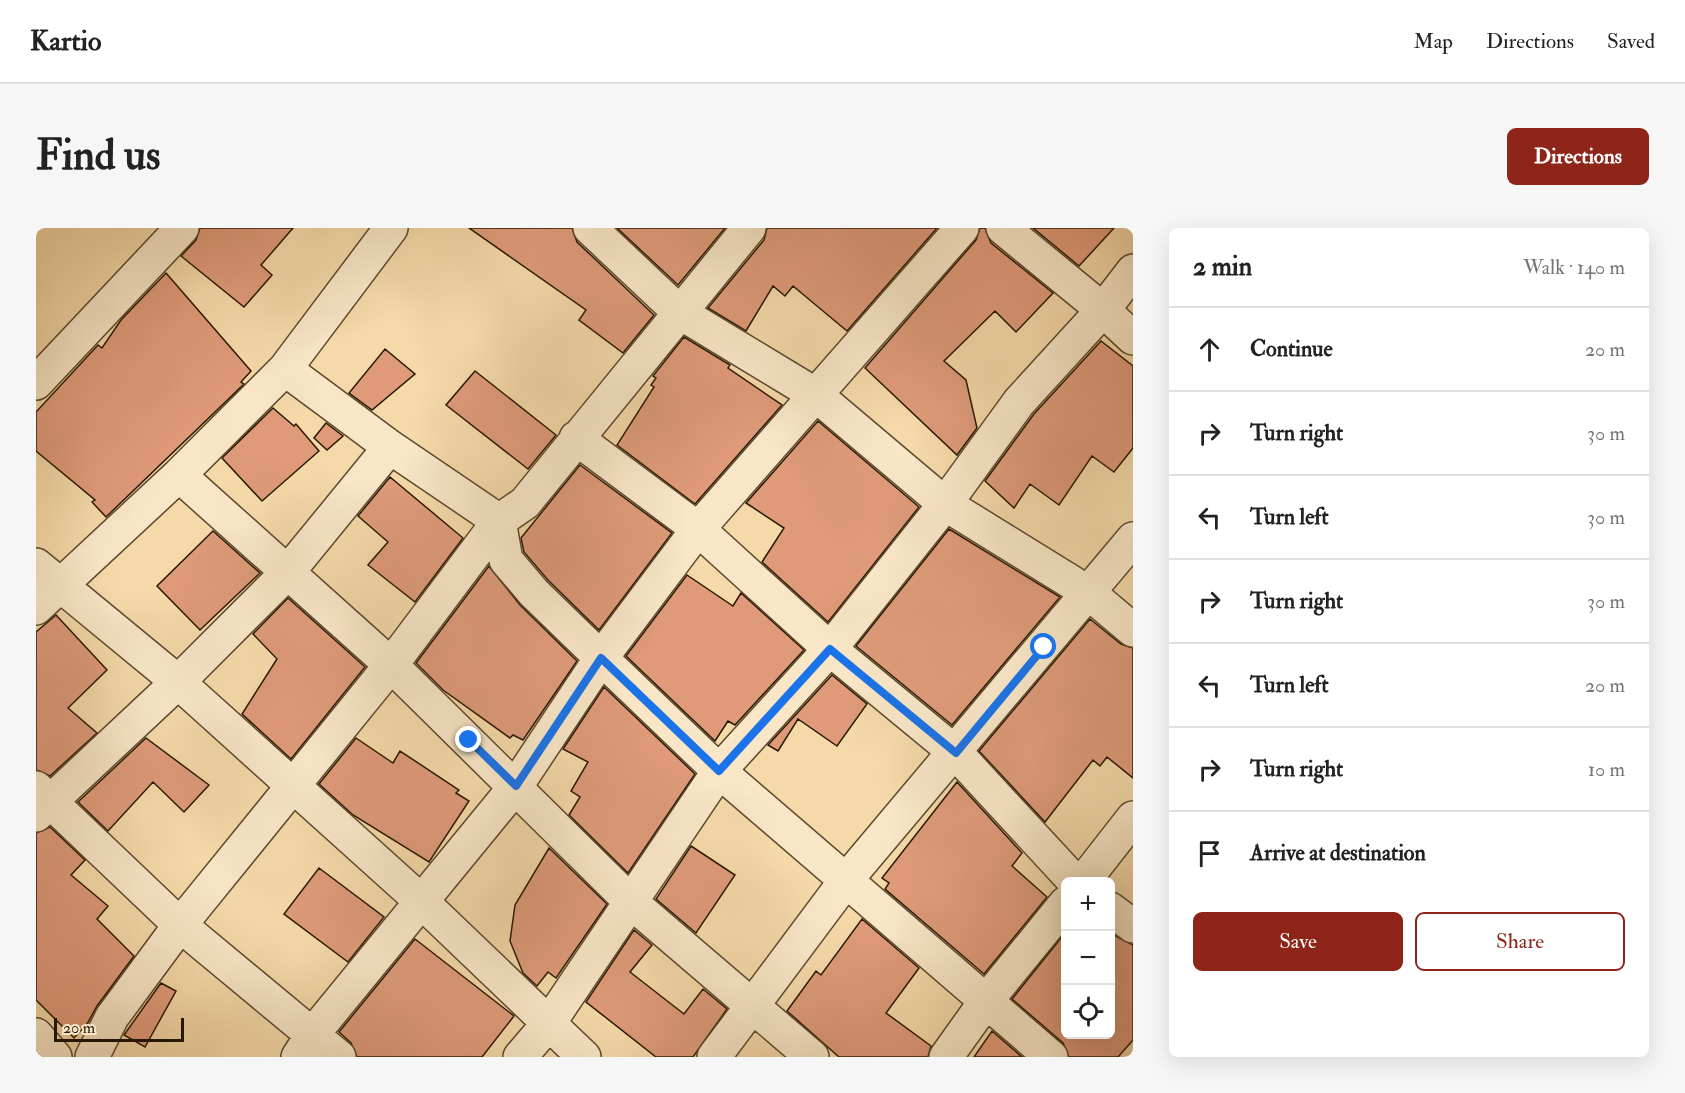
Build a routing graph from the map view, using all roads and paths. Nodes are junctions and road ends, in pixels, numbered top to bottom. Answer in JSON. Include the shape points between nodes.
{"nodes":[{"id":1,"x":182,"y":228,"type":"edge"},
{"id":2,"x":391,"y":228,"type":"edge"},
{"id":3,"x":590,"y":228,"type":"edge"},
{"id":4,"x":749,"y":228,"type":"edge"},
{"id":5,"x":962,"y":228,"type":"edge"},
{"id":6,"x":1004,"y":228,"type":"edge"},
{"id":7,"x":1133,"y":271,"type":"edge"},
{"id":8,"x":1103,"y":310,"type":"junction"},
{"id":9,"x":679,"y":312,"type":"junction"},
{"id":10,"x":1133,"y":338,"type":"edge"},
{"id":11,"x":285,"y":369,"type":"junction"},
{"id":12,"x":36,"y":383,"type":"edge"},
{"id":13,"x":816,"y":395,"type":"junction"},
{"id":14,"x":576,"y":438,"type":"junction"},
{"id":15,"x":390,"y":447,"type":"junction"},
{"id":16,"x":179,"y":475,"type":"junction"},
{"id":17,"x":945,"y":504,"type":"junction"},
{"id":18,"x":499,"y":521,"type":"junction"},
{"id":19,"x":698,"y":529,"type":"junction"},
{"id":20,"x":1133,"y":539,"type":"edge"},
{"id":21,"x":287,"y":573,"type":"junction"},
{"id":22,"x":44,"y":586,"type":"edge"},
{"id":23,"x":1089,"y":593,"type":"junction"},
{"id":24,"x":1133,"y":630,"type":"edge"},
{"id":25,"x":830,"y":649,"type":"junction"},
{"id":26,"x":601,"y":658,"type":"junction"},
{"id":27,"x":391,"y":665,"type":"junction"},
{"id":28,"x":178,"y":682,"type":"junction"},
{"id":29,"x":956,"y":753,"type":"junction"},
{"id":30,"x":719,"y":771,"type":"junction"},
{"id":31,"x":294,"y":786,"type":"junction"},
{"id":32,"x":516,"y":786,"type":"junction"},
{"id":33,"x":40,"y":801,"type":"edge"},
{"id":34,"x":1133,"y":818,"type":"edge"},
{"id":35,"x":1070,"y":877,"type":"edge"},
{"id":36,"x":1087,"y":877,"type":"edge"},
{"id":37,"x":848,"y":879,"type":"junction"},
{"id":38,"x":421,"y":902,"type":"junction"},
{"id":39,"x":632,"y":903,"type":"junction"},
{"id":40,"x":1061,"y":908,"type":"edge"},
{"id":41,"x":1115,"y":913,"type":"edge"},
{"id":42,"x":180,"y":925,"type":"junction"},
{"id":43,"x":1133,"y":926,"type":"edge"},
{"id":44,"x":986,"y":1001,"type":"junction"},
{"id":45,"x":753,"y":1006,"type":"junction"},
{"id":46,"x":549,"y":1023,"type":"junction"},
{"id":47,"x":36,"y":1035,"type":"edge"},
{"id":48,"x":305,"y":1046,"type":"edge"},
{"id":49,"x":55,"y":1057,"type":"edge"},
{"id":50,"x":92,"y":1057,"type":"edge"},
{"id":51,"x":339,"y":1057,"type":"edge"},
{"id":52,"x":520,"y":1057,"type":"edge"},
{"id":53,"x":584,"y":1057,"type":"edge"},
{"id":54,"x":714,"y":1057,"type":"edge"},
{"id":55,"x":812,"y":1057,"type":"edge"},
{"id":56,"x":946,"y":1057,"type":"edge"},
{"id":57,"x":1051,"y":1057,"type":"edge"}],
"edges":[{"from":1,"to":12,"type":"street"},
{"from":2,"to":11,"type":"street"},
{"from":3,"to":9,"type":"street"},
{"from":4,"to":9,"type":"street"},
{"from":5,"to":13,"type":"street"},
{"from":6,"to":8,"type":"street"},
{"from":7,"to":8,"type":"street"},
{"from":8,"to":10,"type":"street"},
{"from":8,"to":17,"type":"street","via":[[1019,402]]},
{"from":9,"to":13,"type":"street"},
{"from":9,"to":14,"type":"street"},
{"from":11,"to":15,"type":"street"},
{"from":11,"to":16,"type":"street"},
{"from":13,"to":17,"type":"street"},
{"from":13,"to":19,"type":"street"},
{"from":14,"to":18,"type":"street","via":[[525,503]]},
{"from":14,"to":19,"type":"street"},
{"from":15,"to":18,"type":"street"},
{"from":15,"to":21,"type":"street"},
{"from":16,"to":21,"type":"street"},
{"from":16,"to":22,"type":"street"},
{"from":17,"to":23,"type":"street"},
{"from":17,"to":25,"type":"street"},
{"from":18,"to":26,"type":"street","via":[[506,560]]},
{"from":18,"to":27,"type":"street"},
{"from":19,"to":25,"type":"street"},
{"from":19,"to":26,"type":"street"},
{"from":20,"to":23,"type":"street"},
{"from":21,"to":27,"type":"street"},
{"from":21,"to":28,"type":"street"},
{"from":22,"to":28,"type":"street"},
{"from":23,"to":24,"type":"street"},
{"from":23,"to":29,"type":"street"},
{"from":25,"to":29,"type":"street"},
{"from":25,"to":30,"type":"street"},
{"from":26,"to":30,"type":"street"},
{"from":26,"to":32,"type":"street"},
{"from":27,"to":31,"type":"street"},
{"from":27,"to":32,"type":"street"},
{"from":28,"to":31,"type":"street"},
{"from":28,"to":33,"type":"street"},
{"from":29,"to":35,"type":"street"},
{"from":29,"to":37,"type":"street"},
{"from":30,"to":37,"type":"street"},
{"from":30,"to":39,"type":"street"},
{"from":31,"to":38,"type":"street"},
{"from":31,"to":42,"type":"street"},
{"from":32,"to":38,"type":"street"},
{"from":32,"to":39,"type":"street"},
{"from":33,"to":42,"type":"street"},
{"from":34,"to":36,"type":"street"},
{"from":37,"to":44,"type":"street"},
{"from":37,"to":45,"type":"street"},
{"from":38,"to":46,"type":"street"},
{"from":38,"to":48,"type":"street"},
{"from":39,"to":45,"type":"street"},
{"from":39,"to":46,"type":"street"},
{"from":40,"to":44,"type":"street"},
{"from":41,"to":43,"type":"street"},
{"from":42,"to":48,"type":"street"},
{"from":42,"to":50,"type":"street","via":[[112,1017]]},
{"from":44,"to":56,"type":"street"},
{"from":44,"to":57,"type":"street"},
{"from":45,"to":54,"type":"street"},
{"from":45,"to":55,"type":"street"},
{"from":46,"to":52,"type":"street"},
{"from":46,"to":53,"type":"street"},
{"from":47,"to":49,"type":"street"},
{"from":48,"to":51,"type":"street"}]}
